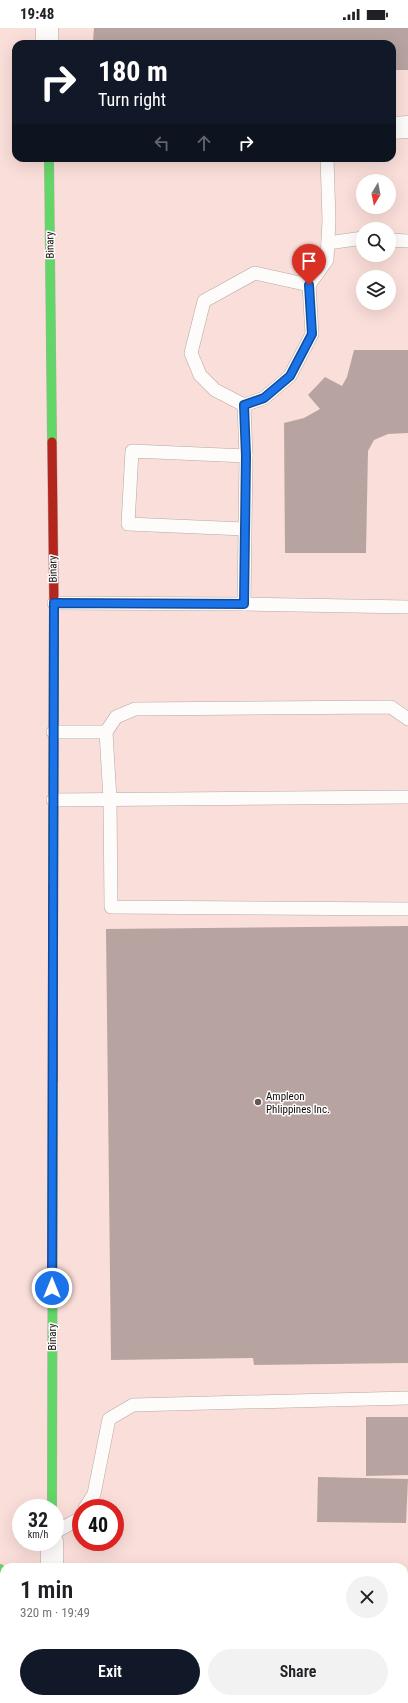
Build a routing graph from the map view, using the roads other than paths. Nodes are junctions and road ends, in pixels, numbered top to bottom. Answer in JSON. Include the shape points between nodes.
{"nodes":[{"id":1,"x":47,"y":28,"type":"edge"},
{"id":2,"x":47,"y":40,"type":"edge"},
{"id":3,"x":408,"y":127,"type":"edge"},
{"id":4,"x":396,"y":128,"type":"edge"},
{"id":5,"x":49,"y":162,"type":"edge"},
{"id":6,"x":327,"y":162,"type":"edge"},
{"id":7,"x":356,"y":239,"type":"edge"},
{"id":8,"x":396,"y":240,"type":"edge"},
{"id":9,"x":408,"y":241,"type":"edge"},
{"id":10,"x":328,"y":243,"type":"junction"},
{"id":11,"x":309,"y":285,"type":"junction"},
{"id":12,"x":244,"y":405,"type":"junction"},
{"id":13,"x":246,"y":456,"type":"junction"},
{"id":14,"x":244,"y":529,"type":"junction"},
{"id":15,"x":54,"y":603,"type":"junction"},
{"id":16,"x":244,"y":604,"type":"junction"},
{"id":17,"x":408,"y":607,"type":"edge"},
{"id":18,"x":408,"y":719,"type":"edge"},
{"id":19,"x":53,"y":732,"type":"junction"},
{"id":20,"x":106,"y":732,"type":"junction"},
{"id":21,"x":408,"y":797,"type":"edge"},
{"id":22,"x":110,"y":799,"type":"junction"},
{"id":23,"x":53,"y":800,"type":"junction"},
{"id":24,"x":408,"y":909,"type":"edge"},
{"id":25,"x":408,"y":1398,"type":"edge"},
{"id":26,"x":52,"y":1499,"type":"edge"},
{"id":27,"x":91,"y":1499,"type":"edge"},
{"id":28,"x":52,"y":1551,"type":"edge"},
{"id":29,"x":52,"y":1563,"type":"edge"}],
"edges":[{"from":1,"to":2,"type":"street"},
{"from":3,"to":4,"type":"street"},
{"from":5,"to":15,"type":"street","name":"Binary"},
{"from":6,"to":10,"type":"lane"},
{"from":7,"to":10,"type":"lane"},
{"from":8,"to":9,"type":"lane"},
{"from":10,"to":11,"type":"lane","via":[[327,260]]},
{"from":11,"to":12,"type":"lane","via":[[312,334],[290,376],[264,398]]},
{"from":11,"to":12,"type":"lane","via":[[255,273],[204,301],[191,353],[200,375],[215,390]]},
{"from":12,"to":13,"type":"lane"},
{"from":13,"to":14,"type":"lane"},
{"from":13,"to":14,"type":"lane","via":[[132,451],[128,524]]},
{"from":14,"to":16,"type":"lane"},
{"from":15,"to":16,"type":"lane"},
{"from":15,"to":19,"type":"street","name":"Binary"},
{"from":16,"to":17,"type":"lane"},
{"from":18,"to":20,"type":"lane","via":[[390,706],[135,709],[116,717]]},
{"from":19,"to":20,"type":"lane"},
{"from":19,"to":23,"type":"street","name":"Binary"},
{"from":20,"to":22,"type":"lane"},
{"from":21,"to":22,"type":"lane"},
{"from":22,"to":23,"type":"lane"},
{"from":22,"to":24,"type":"lane","via":[[111,907]]},
{"from":23,"to":26,"type":"street","name":"Binary"},
{"from":25,"to":27,"type":"lane","via":[[133,1405],[109,1419]]},
{"from":28,"to":29,"type":"street"}]}
